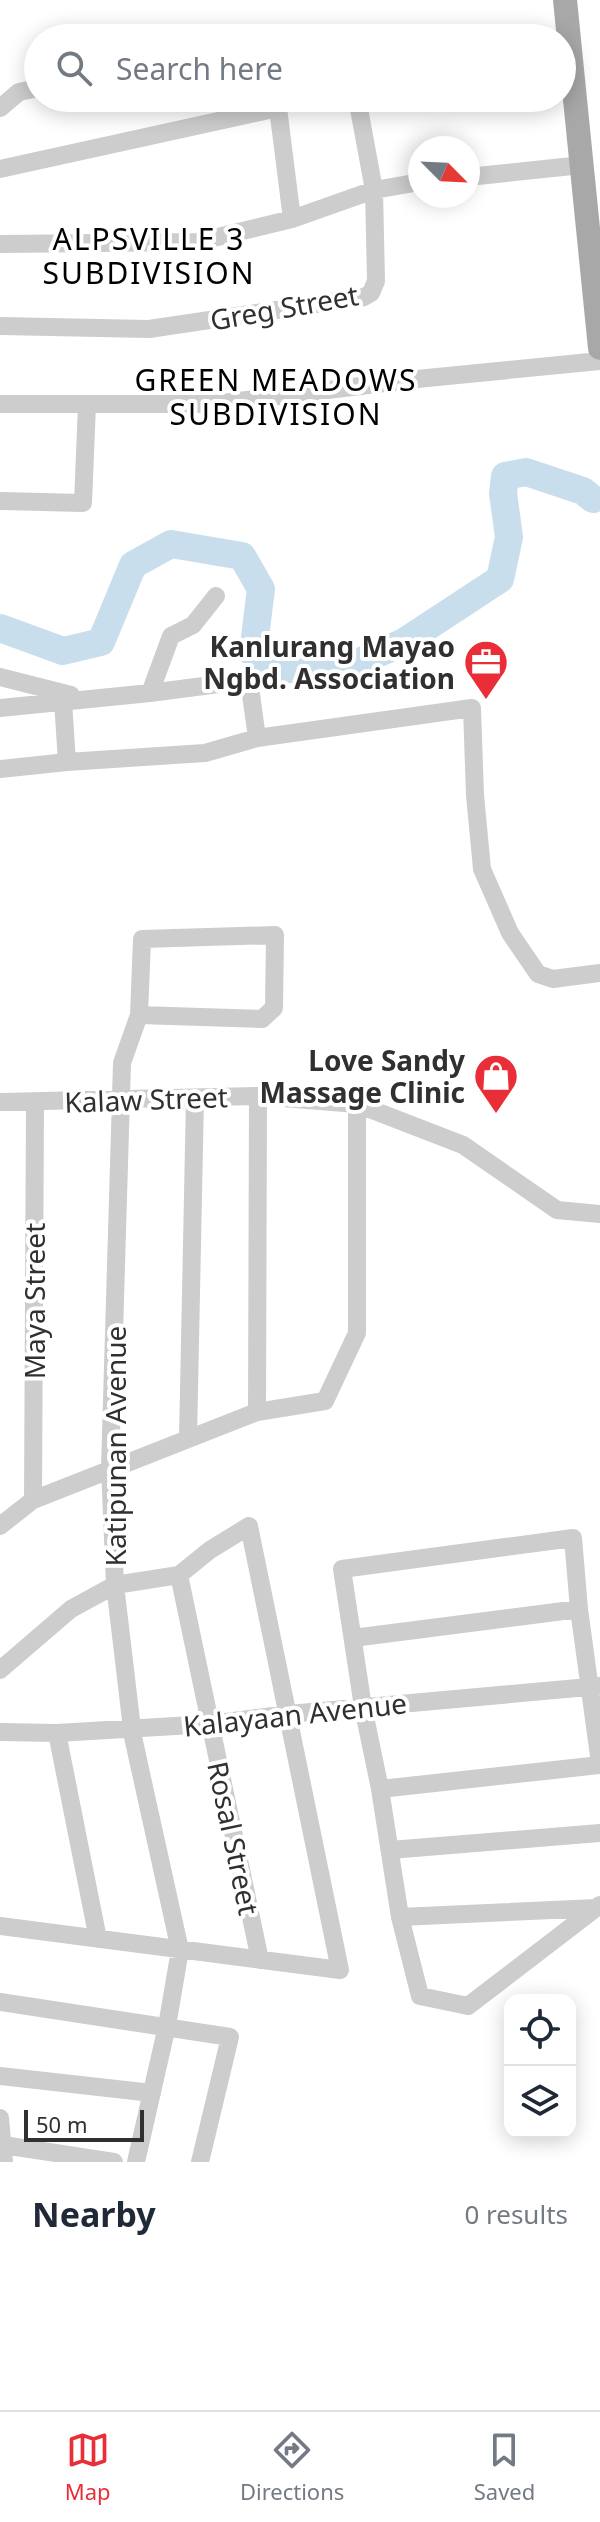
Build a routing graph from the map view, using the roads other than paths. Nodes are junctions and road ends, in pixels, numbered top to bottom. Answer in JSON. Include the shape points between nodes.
{"nodes":[{"id":1,"x":565,"y":0,"type":"edge"},
{"id":2,"x":567,"y":24,"type":"edge"},
{"id":3,"x":24,"y":91,"type":"edge"},
{"id":4,"x":576,"y":107,"type":"edge"},
{"id":5,"x":0,"y":108,"type":"edge"},
{"id":6,"x":238,"y":112,"type":"edge"},
{"id":7,"x":277,"y":112,"type":"edge"},
{"id":8,"x":360,"y":112,"type":"edge"},
{"id":9,"x":582,"y":165,"type":"junction"},
{"id":10,"x":0,"y":169,"type":"edge"},
{"id":11,"x":480,"y":176,"type":"edge"},
{"id":12,"x":408,"y":184,"type":"edge"},
{"id":13,"x":374,"y":190,"type":"junction"},
{"id":14,"x":292,"y":219,"type":"junction"},
{"id":15,"x":0,"y":244,"type":"edge"},
{"id":16,"x":0,"y":326,"type":"edge"},
{"id":17,"x":600,"y":348,"type":"edge"},
{"id":18,"x":600,"y":361,"type":"edge"},
{"id":19,"x":0,"y":404,"type":"edge"},
{"id":20,"x":87,"y":404,"type":"junction"},
{"id":21,"x":0,"y":501,"type":"edge"},
{"id":22,"x":216,"y":596,"type":"dead end"},
{"id":23,"x":0,"y":677,"type":"edge"},
{"id":24,"x":150,"y":693,"type":"junction"},
{"id":25,"x":85,"y":699,"type":"junction"},
{"id":26,"x":63,"y":701,"type":"junction"},
{"id":27,"x":0,"y":708,"type":"edge"},
{"id":28,"x":257,"y":738,"type":"junction"},
{"id":29,"x":67,"y":762,"type":"junction"},
{"id":30,"x":0,"y":769,"type":"edge"},
{"id":31,"x":600,"y":973,"type":"edge"},
{"id":32,"x":139,"y":1015,"type":"junction"},
{"id":33,"x":258,"y":1096,"type":"junction"},
{"id":34,"x":120,"y":1098,"type":"junction"},
{"id":35,"x":195,"y":1098,"type":"junction"},
{"id":36,"x":0,"y":1102,"type":"edge"},
{"id":37,"x":35,"y":1102,"type":"junction"},
{"id":38,"x":357,"y":1104,"type":"junction"},
{"id":39,"x":600,"y":1214,"type":"edge"},
{"id":40,"x":257,"y":1412,"type":"junction"},
{"id":41,"x":188,"y":1439,"type":"junction"},
{"id":42,"x":110,"y":1468,"type":"junction"},
{"id":43,"x":33,"y":1500,"type":"junction"},
{"id":44,"x":0,"y":1526,"type":"edge"},
{"id":45,"x":179,"y":1575,"type":"junction"},
{"id":46,"x":115,"y":1585,"type":"junction"},
{"id":47,"x":579,"y":1609,"type":"junction"},
{"id":48,"x":353,"y":1638,"type":"junction"},
{"id":49,"x":0,"y":1670,"type":"edge"},
{"id":50,"x":595,"y":1687,"type":"edge"},
{"id":51,"x":363,"y":1707,"type":"junction"},
{"id":52,"x":289,"y":1714,"type":"junction"},
{"id":53,"x":209,"y":1724,"type":"junction"},
{"id":54,"x":132,"y":1729,"type":"junction"},
{"id":55,"x":0,"y":1732,"type":"edge"},
{"id":56,"x":57,"y":1733,"type":"junction"},
{"id":57,"x":600,"y":1764,"type":"edge"},
{"id":58,"x":380,"y":1789,"type":"junction"},
{"id":59,"x":600,"y":1833,"type":"edge"},
{"id":60,"x":390,"y":1850,"type":"junction"},
{"id":61,"x":598,"y":1907,"type":"edge"},
{"id":62,"x":400,"y":1917,"type":"junction"},
{"id":63,"x":0,"y":1926,"type":"edge"},
{"id":64,"x":98,"y":1939,"type":"junction"},
{"id":65,"x":180,"y":1950,"type":"junction"},
{"id":66,"x":260,"y":1960,"type":"junction"},
{"id":67,"x":0,"y":2002,"type":"edge"},
{"id":68,"x":167,"y":2026,"type":"junction"},
{"id":69,"x":0,"y":2076,"type":"edge"},
{"id":70,"x":152,"y":2093,"type":"junction"},
{"id":71,"x":0,"y":2118,"type":"edge"},
{"id":72,"x":4,"y":2154,"type":"edge"},
{"id":73,"x":114,"y":2162,"type":"edge"},
{"id":74,"x":136,"y":2162,"type":"edge"},
{"id":75,"x":200,"y":2162,"type":"edge"}],
"edges":[{"from":1,"to":2,"type":"main road"},
{"from":3,"to":5,"type":"street"},
{"from":4,"to":9,"type":"main road"},
{"from":6,"to":10,"type":"street"},
{"from":7,"to":14,"type":"street"},
{"from":8,"to":13,"type":"street","name":"Greg Street"},
{"from":9,"to":11,"type":"street"},
{"from":9,"to":17,"type":"main road"},
{"from":12,"to":13,"type":"street"},
{"from":13,"to":14,"type":"street"},
{"from":13,"to":16,"type":"street","name":"Greg Street","via":[[376,281],[364,297],[149,329]]},
{"from":14,"to":15,"type":"street","via":[[197,242]]},
{"from":18,"to":20,"type":"street","via":[[214,404]]},
{"from":19,"to":20,"type":"street"},
{"from":20,"to":21,"type":"street","via":[[83,503]]},
{"from":22,"to":24,"type":"street","via":[[193,625],[171,636]]},
{"from":23,"to":25,"type":"street"},
{"from":24,"to":25,"type":"street"},
{"from":24,"to":28,"type":"street","via":[[249,680]]},
{"from":25,"to":26,"type":"street"},
{"from":26,"to":27,"type":"street"},
{"from":26,"to":29,"type":"street"},
{"from":28,"to":29,"type":"street","via":[[205,753]]},
{"from":28,"to":31,"type":"street","via":[[472,708],[482,869],[510,933],[538,974],[553,979]]},
{"from":29,"to":30,"type":"street"},
{"from":32,"to":32,"type":"street","name":"Katipunan Avenue","via":[[262,1019],[274,1008],[275,935],[142,939]]},
{"from":32,"to":34,"type":"street","name":"Katipunan Avenue","via":[[122,1063]]},
{"from":33,"to":35,"type":"street","name":"Kalaw Street"},
{"from":33,"to":38,"type":"street","name":"Kalaw Street"},
{"from":33,"to":40,"type":"street"},
{"from":34,"to":35,"type":"street","name":"Kalaw Street"},
{"from":34,"to":37,"type":"street","name":"Kalaw Street"},
{"from":34,"to":42,"type":"street","name":"Katipunan Avenue"},
{"from":35,"to":41,"type":"street"},
{"from":36,"to":37,"type":"street","name":"Kalaw Street"},
{"from":37,"to":43,"type":"street","name":"Maya Street"},
{"from":38,"to":39,"type":"street","name":"Kalaw Street","via":[[463,1145],[557,1210]]},
{"from":38,"to":40,"type":"street","via":[[357,1333],[325,1401]]},
{"from":40,"to":41,"type":"street"},
{"from":41,"to":42,"type":"street"},
{"from":42,"to":43,"type":"street"},
{"from":42,"to":46,"type":"street","name":"Katipunan Avenue"},
{"from":43,"to":44,"type":"street"},
{"from":45,"to":46,"type":"street"},
{"from":45,"to":52,"type":"street","via":[[249,1526]]},
{"from":45,"to":53,"type":"street","name":"Rosal Street"},
{"from":46,"to":49,"type":"street","via":[[71,1609]]},
{"from":46,"to":54,"type":"street","name":"Katipunan Avenue"},
{"from":47,"to":48,"type":"street"},
{"from":47,"to":48,"type":"street","via":[[573,1538],[342,1569]]},
{"from":47,"to":50,"type":"street"},
{"from":48,"to":51,"type":"street"},
{"from":50,"to":51,"type":"street","name":"Kalayaan Avenue"},
{"from":50,"to":57,"type":"street"},
{"from":51,"to":52,"type":"street","name":"Kalayaan Avenue"},
{"from":51,"to":58,"type":"street"},
{"from":52,"to":53,"type":"street","name":"Kalayaan Avenue"},
{"from":52,"to":66,"type":"street","via":[[340,1970]]},
{"from":53,"to":54,"type":"street","name":"Kalayaan Avenue"},
{"from":53,"to":66,"type":"street","name":"Rosal Street"},
{"from":54,"to":56,"type":"street","name":"Kalayaan Avenue"},
{"from":54,"to":65,"type":"street","name":"Katipunan Avenue"},
{"from":55,"to":56,"type":"street","name":"Kalayaan Avenue"},
{"from":56,"to":64,"type":"street"},
{"from":57,"to":58,"type":"street"},
{"from":58,"to":60,"type":"street"},
{"from":59,"to":60,"type":"street"},
{"from":60,"to":62,"type":"street"},
{"from":61,"to":62,"type":"street"},
{"from":61,"to":62,"type":"street","via":[[468,2006],[420,1996]]},
{"from":63,"to":64,"type":"street"},
{"from":64,"to":65,"type":"street"},
{"from":65,"to":66,"type":"street"},
{"from":65,"to":68,"type":"street"},
{"from":67,"to":68,"type":"street"},
{"from":68,"to":70,"type":"street"},
{"from":68,"to":75,"type":"street","via":[[230,2037]]},
{"from":69,"to":70,"type":"street"},
{"from":70,"to":74,"type":"street"},
{"from":71,"to":72,"type":"street"},
{"from":72,"to":73,"type":"street"}]}
